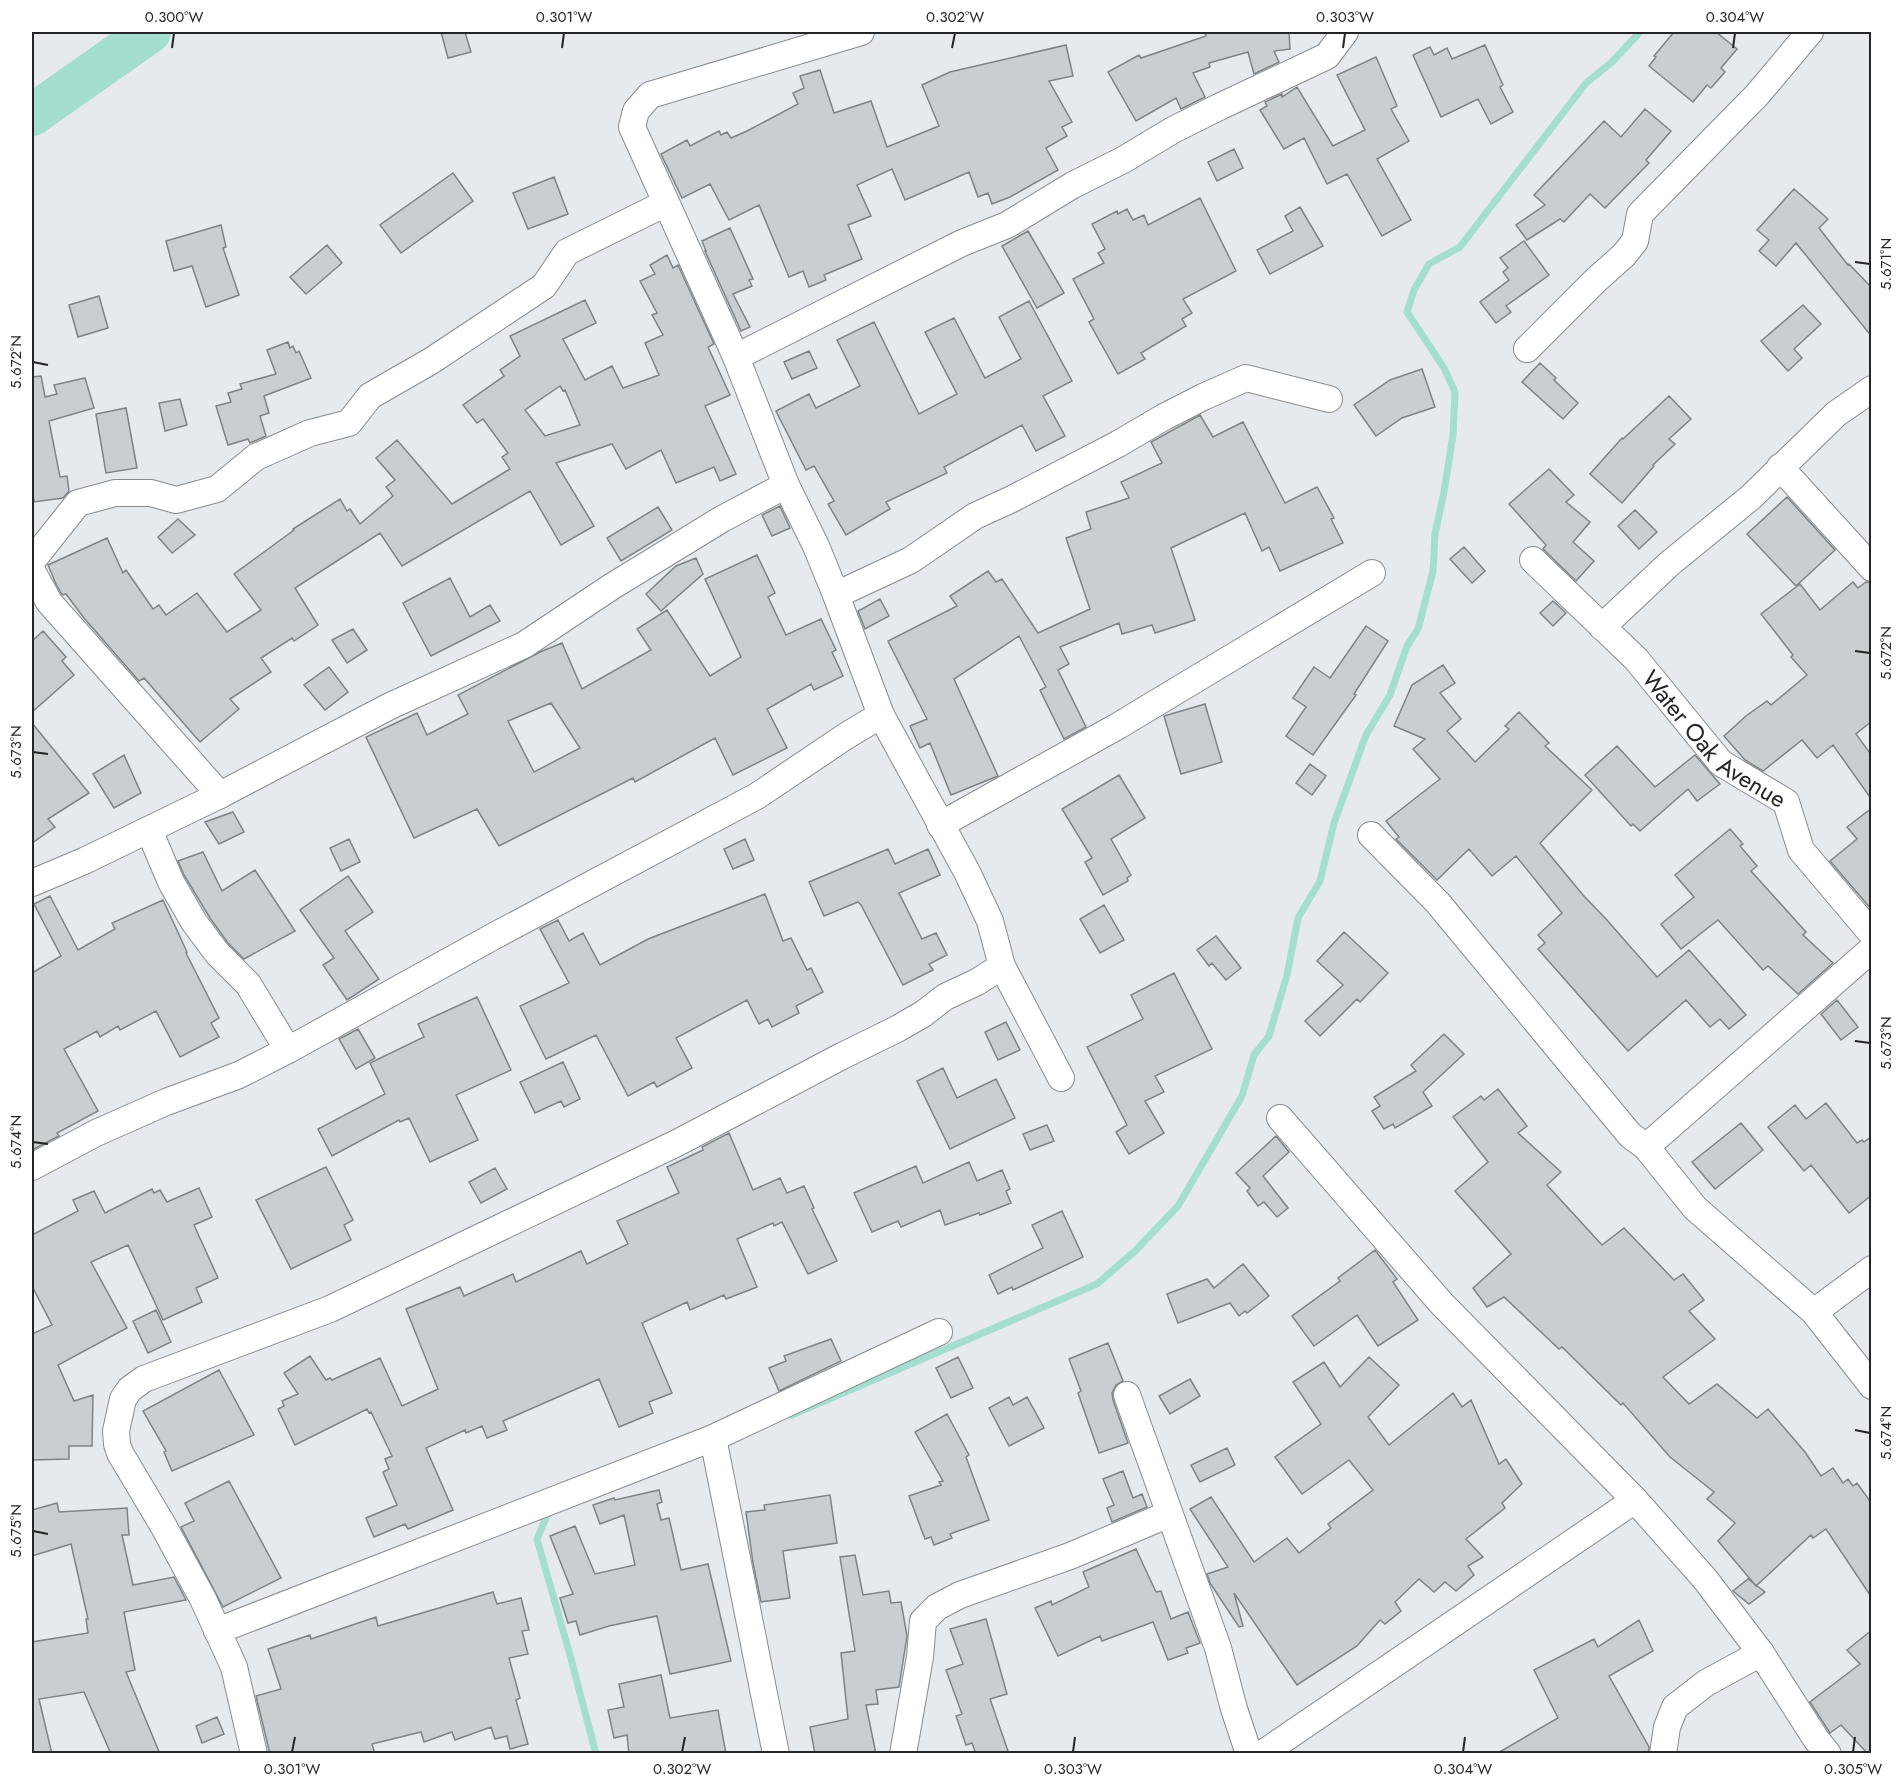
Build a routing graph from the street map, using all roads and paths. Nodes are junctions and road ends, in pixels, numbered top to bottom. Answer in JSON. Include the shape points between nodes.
{"nodes":[{"id":1,"x":861,"y":32,"type":"edge"},
{"id":2,"x":1345,"y":32,"type":"edge"},
{"id":3,"x":1810,"y":32,"type":"edge"},
{"id":4,"x":828,"y":36,"type":"edge"},
{"id":5,"x":666,"y":203,"type":"junction"},
{"id":6,"x":1527,"y":349,"type":"dead end"},
{"id":7,"x":736,"y":357,"type":"junction"},
{"id":8,"x":1872,"y":389,"type":"edge"},
{"id":9,"x":1329,"y":399,"type":"dead end"},
{"id":10,"x":1780,"y":467,"type":"junction"},
{"id":11,"x":786,"y":485,"type":"junction"},
{"id":12,"x":1533,"y":560,"type":"dead end"},
{"id":13,"x":32,"y":561,"type":"edge"},
{"id":14,"x":1872,"y":568,"type":"edge"},
{"id":15,"x":32,"y":571,"type":"edge"},
{"id":16,"x":1372,"y":573,"type":"dead end"},
{"id":17,"x":836,"y":595,"type":"junction"},
{"id":18,"x":1602,"y":627,"type":"junction"},
{"id":19,"x":881,"y":715,"type":"junction"},
{"id":20,"x":220,"y":795,"type":"junction"},
{"id":21,"x":940,"y":825,"type":"junction"},
{"id":22,"x":150,"y":830,"type":"junction"},
{"id":23,"x":1371,"y":836,"type":"dead end"},
{"id":24,"x":32,"y":883,"type":"edge"},
{"id":25,"x":1872,"y":934,"type":"edge"},
{"id":26,"x":1872,"y":949,"type":"edge"},
{"id":27,"x":1002,"y":966,"type":"junction"},
{"id":28,"x":288,"y":1050,"type":"junction"},
{"id":29,"x":1061,"y":1078,"type":"dead end"},
{"id":30,"x":1280,"y":1118,"type":"dead end"},
{"id":31,"x":1646,"y":1147,"type":"junction"},
{"id":32,"x":32,"y":1167,"type":"edge"},
{"id":33,"x":1872,"y":1269,"type":"edge"},
{"id":34,"x":1814,"y":1312,"type":"junction"},
{"id":35,"x":939,"y":1332,"type":"dead end"},
{"id":36,"x":1872,"y":1386,"type":"edge"},
{"id":37,"x":1127,"y":1395,"type":"dead end"},
{"id":38,"x":713,"y":1438,"type":"junction"},
{"id":39,"x":1635,"y":1500,"type":"junction"},
{"id":40,"x":1169,"y":1514,"type":"junction"},
{"id":41,"x":217,"y":1631,"type":"junction"},
{"id":42,"x":1761,"y":1653,"type":"junction"},
{"id":43,"x":254,"y":1754,"type":"edge"},
{"id":44,"x":776,"y":1754,"type":"edge"},
{"id":45,"x":903,"y":1754,"type":"edge"},
{"id":46,"x":1249,"y":1754,"type":"edge"},
{"id":47,"x":1262,"y":1754,"type":"edge"},
{"id":48,"x":1663,"y":1754,"type":"edge"},
{"id":49,"x":1828,"y":1754,"type":"edge"}],
"edges":[{"from":1,"to":4,"type":"street"},
{"from":2,"to":7,"type":"street","via":[[1327,56],[1185,124],[1007,225],[962,243]]},
{"from":3,"to":6,"type":"street","via":[[1757,94],[1641,214],[1635,241],[1624,255]]},
{"from":4,"to":5,"type":"street","via":[[650,95],[636,111],[632,128]]},
{"from":5,"to":7,"type":"street"},
{"from":5,"to":13,"type":"street","via":[[567,252],[544,286],[431,361],[370,396],[349,423],[310,433],[256,457],[217,489],[207,492],[176,501],[151,493],[116,493],[78,503]]},
{"from":7,"to":11,"type":"street"},
{"from":8,"to":10,"type":"street","via":[[1836,414]]},
{"from":9,"to":17,"type":"street","via":[[1246,378],[1183,406],[1118,444],[975,516],[911,560]]},
{"from":10,"to":14,"type":"street"},
{"from":10,"to":18,"type":"street"},
{"from":11,"to":17,"type":"street"},
{"from":11,"to":20,"type":"street","via":[[692,537],[524,645],[390,706]]},
{"from":12,"to":18,"type":"street","name":"Water Oak Avenue"},
{"from":15,"to":20,"type":"street","via":[[49,602]]},
{"from":16,"to":21,"type":"street","via":[[1118,726]]},
{"from":17,"to":19,"type":"street"},
{"from":18,"to":25,"type":"street","name":"Water Oak Avenue","via":[[1636,659],[1721,763],[1786,802],[1801,850]]},
{"from":19,"to":21,"type":"street"},
{"from":19,"to":28,"type":"street","via":[[757,796]]},
{"from":20,"to":22,"type":"street"},
{"from":21,"to":27,"type":"street","via":[[990,921]]},
{"from":22,"to":24,"type":"street"},
{"from":22,"to":28,"type":"street","via":[[171,882],[194,922],[248,984]]},
{"from":23,"to":31,"type":"street","via":[[1438,903],[1630,1135]]},
{"from":26,"to":31,"type":"street"},
{"from":27,"to":29,"type":"street"},
{"from":27,"to":41,"type":"street","via":[[897,1029],[667,1148],[330,1309],[144,1378],[130,1389],[123,1399],[116,1431],[120,1453],[164,1527]]},
{"from":28,"to":32,"type":"street","via":[[239,1075],[96,1133]]},
{"from":30,"to":39,"type":"street","via":[[1442,1304]]},
{"from":31,"to":34,"type":"street","via":[[1695,1208]]},
{"from":33,"to":34,"type":"street"},
{"from":34,"to":36,"type":"street"},
{"from":35,"to":38,"type":"street"},
{"from":37,"to":40,"type":"street"},
{"from":38,"to":41,"type":"street"},
{"from":38,"to":44,"type":"street"},
{"from":39,"to":42,"type":"street","via":[[1705,1579]]},
{"from":39,"to":47,"type":"street"},
{"from":40,"to":45,"type":"street","via":[[937,1607],[923,1622]]},
{"from":40,"to":46,"type":"street","via":[[1218,1648]]},
{"from":41,"to":43,"type":"street","via":[[234,1667]]},
{"from":42,"to":48,"type":"street","via":[[1706,1683],[1675,1707]]},
{"from":42,"to":49,"type":"street"}]}
